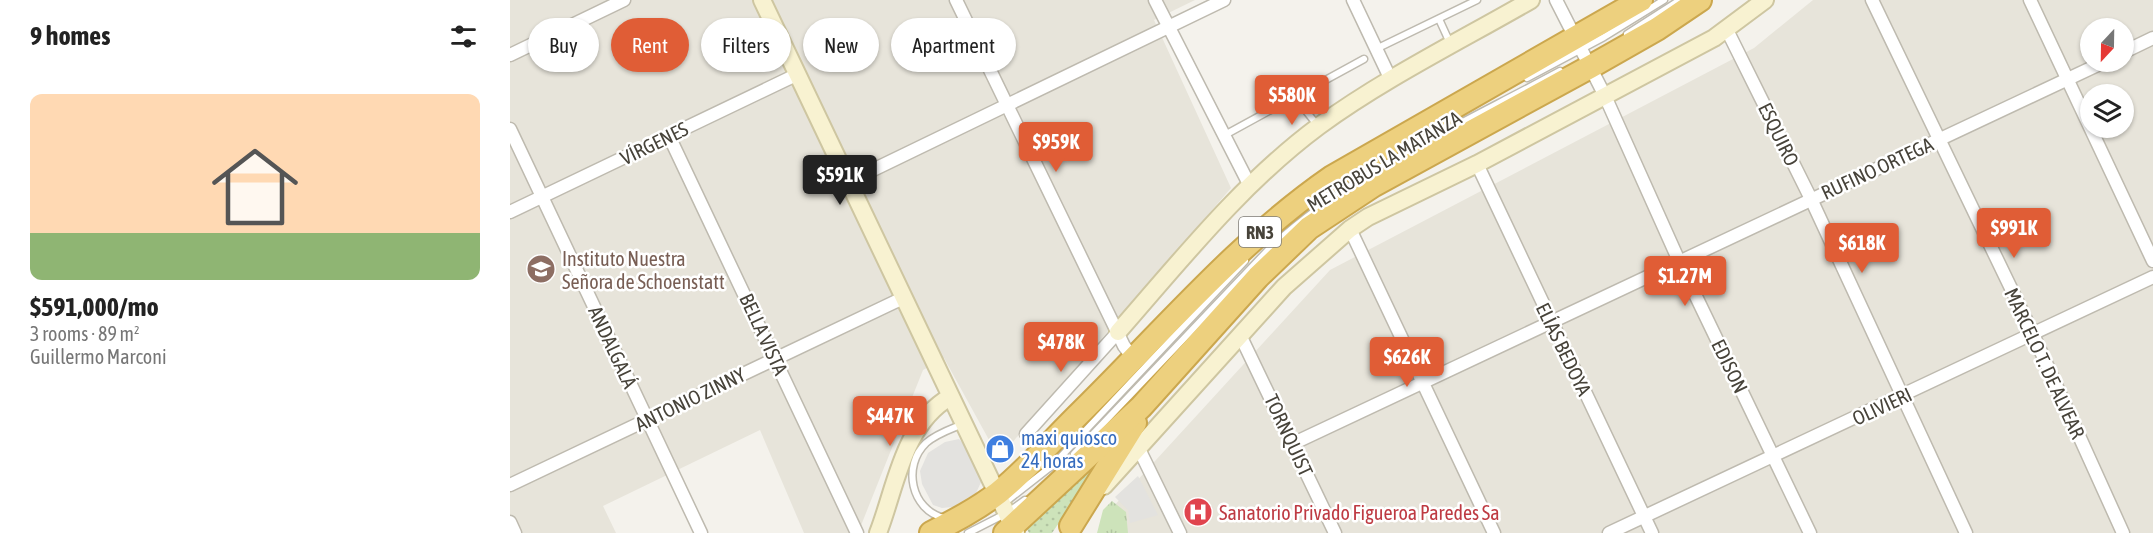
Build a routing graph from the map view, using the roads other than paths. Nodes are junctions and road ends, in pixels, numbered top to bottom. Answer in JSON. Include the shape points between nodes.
{"nodes":[{"id":1,"x":624,"y":0,"type":"edge"},
{"id":2,"x":956,"y":0,"type":"edge"},
{"id":3,"x":1155,"y":0,"type":"edge"},
{"id":4,"x":1224,"y":0,"type":"edge"},
{"id":5,"x":1353,"y":0,"type":"edge"},
{"id":6,"x":1477,"y":0,"type":"edge"},
{"id":7,"x":1531,"y":0,"type":"edge"},
{"id":8,"x":1556,"y":0,"type":"edge"},
{"id":9,"x":1641,"y":0,"type":"edge"},
{"id":10,"x":1664,"y":0,"type":"edge"},
{"id":11,"x":1680,"y":0,"type":"edge"},
{"id":12,"x":1700,"y":0,"type":"edge"},
{"id":13,"x":1765,"y":0,"type":"edge"},
{"id":14,"x":1872,"y":0,"type":"edge"},
{"id":15,"x":2030,"y":0,"type":"edge"},
{"id":16,"x":765,"y":1,"type":"edge"},
{"id":17,"x":1439,"y":19,"type":"junction"},
{"id":18,"x":1168,"y":26,"type":"junction"},
{"id":19,"x":1727,"y":30,"type":"junction"},
{"id":20,"x":2153,"y":38,"type":"edge"},
{"id":21,"x":1617,"y":40,"type":"dead end"},
{"id":22,"x":1452,"y":46,"type":"junction"},
{"id":23,"x":2134,"y":47,"type":"edge"},
{"id":24,"x":1376,"y":49,"type":"junction"},
{"id":25,"x":510,"y":56,"type":"edge"},
{"id":26,"x":1364,"y":58,"type":"dead end"},
{"id":27,"x":1580,"y":59,"type":"junction"},
{"id":28,"x":2083,"y":72,"type":"edge"},
{"id":29,"x":798,"y":74,"type":"junction"},
{"id":30,"x":1391,"y":80,"type":"junction"},
{"id":31,"x":2066,"y":80,"type":"junction"},
{"id":32,"x":1518,"y":83,"type":"dead end"},
{"id":33,"x":1528,"y":88,"type":"junction"},
{"id":34,"x":1498,"y":94,"type":"dead end"},
{"id":35,"x":1294,"y":96,"type":"junction"},
{"id":36,"x":1605,"y":96,"type":"junction"},
{"id":37,"x":1006,"y":105,"type":"junction"},
{"id":38,"x":1318,"y":127,"type":"junction"},
{"id":39,"x":510,"y":129,"type":"edge"},
{"id":40,"x":669,"y":136,"type":"junction"},
{"id":41,"x":1223,"y":136,"type":"junction"},
{"id":42,"x":1939,"y":139,"type":"junction"},
{"id":43,"x":1478,"y":164,"type":"junction"},
{"id":44,"x":1347,"y":179,"type":"dead end"},
{"id":45,"x":848,"y":182,"type":"junction"},
{"id":46,"x":1250,"y":186,"type":"junction"},
{"id":47,"x":542,"y":197,"type":"junction"},
{"id":48,"x":1811,"y":199,"type":"junction"},
{"id":49,"x":510,"y":212,"type":"edge"},
{"id":50,"x":1350,"y":229,"type":"junction"},
{"id":51,"x":1270,"y":237,"type":"dead end"},
{"id":52,"x":1257,"y":250,"type":"dead end"},
{"id":53,"x":1250,"y":256,"type":"dead end"},
{"id":54,"x":1679,"y":261,"type":"junction"},
{"id":55,"x":2153,"y":261,"type":"edge"},
{"id":56,"x":2153,"y":277,"type":"edge"},
{"id":57,"x":903,"y":298,"type":"junction"},
{"id":58,"x":1551,"y":322,"type":"junction"},
{"id":59,"x":1118,"y":332,"type":"junction"},
{"id":60,"x":2033,"y":334,"type":"junction"},
{"id":61,"x":1241,"y":337,"type":"junction"},
{"id":62,"x":775,"y":358,"type":"junction"},
{"id":63,"x":1134,"y":359,"type":"junction"},
{"id":64,"x":1421,"y":383,"type":"junction"},
{"id":65,"x":1163,"y":384,"type":"junction"},
{"id":66,"x":1903,"y":396,"type":"junction"},
{"id":67,"x":950,"y":397,"type":"junction"},
{"id":68,"x":647,"y":421,"type":"junction"},
{"id":69,"x":963,"y":424,"type":"junction"},
{"id":70,"x":1026,"y":434,"type":"dead end"},
{"id":71,"x":1292,"y":444,"type":"junction"},
{"id":72,"x":1139,"y":449,"type":"junction"},
{"id":73,"x":1773,"y":456,"type":"junction"},
{"id":74,"x":1046,"y":481,"type":"dead end"},
{"id":75,"x":510,"y":485,"type":"edge"},
{"id":76,"x":1033,"y":493,"type":"dead end"},
{"id":77,"x":1005,"y":516,"type":"edge"},
{"id":78,"x":1644,"y":516,"type":"junction"},
{"id":79,"x":510,"y":522,"type":"edge"},
{"id":80,"x":964,"y":526,"type":"edge"},
{"id":81,"x":1068,"y":530,"type":"edge"},
{"id":82,"x":515,"y":533,"type":"edge"},
{"id":83,"x":701,"y":533,"type":"edge"},
{"id":84,"x":857,"y":533,"type":"edge"},
{"id":85,"x":878,"y":533,"type":"edge"},
{"id":86,"x":931,"y":533,"type":"edge"},
{"id":87,"x":1180,"y":533,"type":"edge"},
{"id":88,"x":1335,"y":533,"type":"edge"},
{"id":89,"x":1494,"y":533,"type":"edge"},
{"id":90,"x":1610,"y":533,"type":"edge"},
{"id":91,"x":1652,"y":533,"type":"edge"},
{"id":92,"x":1810,"y":533,"type":"edge"},
{"id":93,"x":1966,"y":533,"type":"edge"},
{"id":94,"x":2123,"y":533,"type":"edge"}],
"edges":[{"from":1,"to":25,"type":"street"},
{"from":2,"to":37,"type":"street"},
{"from":3,"to":18,"type":"street"},
{"from":4,"to":18,"type":"street"},
{"from":5,"to":24,"type":"street"},
{"from":6,"to":17,"type":"lane"},
{"from":7,"to":22,"type":"street"},
{"from":8,"to":27,"type":"street","name":"EDISON"},
{"from":9,"to":27,"type":"highway","number":"RN3"},
{"from":10,"to":27,"type":"lane","name":"METROBUS LA MATANZA"},
{"from":11,"to":21,"type":"lane"},
{"from":12,"to":27,"type":"highway","number":"RN3","via":[[1657,29]]},
{"from":13,"to":19,"type":"street"},
{"from":14,"to":42,"type":"street","name":"MARCELO T. DE ALVEAR"},
{"from":15,"to":31,"type":"street"},
{"from":16,"to":29,"type":"street"},
{"from":17,"to":22,"type":"lane"},
{"from":17,"to":24,"type":"lane"},
{"from":18,"to":37,"type":"street"},
{"from":18,"to":41,"type":"street"},
{"from":19,"to":36,"type":"street"},
{"from":19,"to":48,"type":"street","name":"ESQUIRO"},
{"from":20,"to":23,"type":"street"},
{"from":22,"to":30,"type":"street"},
{"from":24,"to":30,"type":"street"},
{"from":26,"to":35,"type":"lane"},
{"from":27,"to":32,"type":"lane","name":"METROBUS LA MATANZA"},
{"from":27,"to":33,"type":"lane","name":"METROBUS LA MATANZA"},
{"from":27,"to":33,"type":"lane","name":"METROBUS LA MATANZA"},
{"from":27,"to":36,"type":"street","name":"EDISON"},
{"from":27,"to":63,"type":"highway","number":"RN3","via":[[1332,177],[1245,245]]},
{"from":27,"to":65,"type":"highway","number":"RN3","via":[[1309,228],[1258,277]]},
{"from":28,"to":31,"type":"street","name":"RUFINO ORTEGA"},
{"from":29,"to":40,"type":"street","name":"VÍRGENES"},
{"from":29,"to":45,"type":"street"},
{"from":30,"to":38,"type":"street"},
{"from":31,"to":42,"type":"street","name":"RUFINO ORTEGA"},
{"from":31,"to":55,"type":"street"},
{"from":33,"to":74,"type":"lane","name":"METROBUS LA MATANZA","via":[[1368,175],[1298,222]]},
{"from":34,"to":44,"type":"lane","name":"METROBUS LA MATANZA"},
{"from":35,"to":38,"type":"lane"},
{"from":35,"to":41,"type":"lane"},
{"from":36,"to":43,"type":"street"},
{"from":36,"to":54,"type":"street","name":"EDISON"},
{"from":37,"to":45,"type":"street"},
{"from":37,"to":59,"type":"street"},
{"from":38,"to":46,"type":"street"},
{"from":39,"to":47,"type":"street","name":"ANDALGALÁ"},
{"from":40,"to":47,"type":"street","name":"VÍRGENES"},
{"from":40,"to":62,"type":"street","name":"BELLA VISTA"},
{"from":41,"to":46,"type":"street"},
{"from":42,"to":48,"type":"street","name":"RUFINO ORTEGA"},
{"from":42,"to":60,"type":"street","name":"MARCELO T. DE ALVEAR"},
{"from":43,"to":50,"type":"street"},
{"from":43,"to":58,"type":"street","name":"ELÍAS BEDOYA"},
{"from":45,"to":57,"type":"street"},
{"from":46,"to":59,"type":"street"},
{"from":47,"to":49,"type":"street","name":"VÍRGENES"},
{"from":47,"to":68,"type":"street","name":"ANDALGALÁ"},
{"from":48,"to":54,"type":"street","name":"RUFINO ORTEGA"},
{"from":48,"to":66,"type":"street","name":"ESQUIRO"},
{"from":50,"to":61,"type":"street","via":[[1299,272]]},
{"from":50,"to":64,"type":"street"},
{"from":51,"to":52,"type":"lane"},
{"from":53,"to":77,"type":"lane","via":[[1069,449],[1022,492]]},
{"from":54,"to":58,"type":"street","name":"RUFINO ORTEGA"},
{"from":54,"to":73,"type":"street","name":"EDISON"},
{"from":56,"to":60,"type":"street","name":"OLIVIERI"},
{"from":57,"to":62,"type":"street","name":"ANTONIO ZINNY"},
{"from":57,"to":67,"type":"street"},
{"from":58,"to":64,"type":"street","name":"RUFINO ORTEGA"},
{"from":58,"to":78,"type":"street","name":"ELÍAS BEDOYA"},
{"from":59,"to":63,"type":"street"},
{"from":59,"to":70,"type":"street"},
{"from":60,"to":66,"type":"street","name":"OLIVIERI"},
{"from":60,"to":94,"type":"street","name":"MARCELO T. DE ALVEAR"},
{"from":61,"to":71,"type":"street","name":"TORNQUIST"},
{"from":61,"to":72,"type":"street"},
{"from":62,"to":68,"type":"street","name":"ANTONIO ZINNY"},
{"from":62,"to":84,"type":"street","name":"BELLA VISTA"},
{"from":63,"to":77,"type":"highway","number":"RN3"},
{"from":64,"to":71,"type":"street","name":"RUFINO ORTEGA"},
{"from":64,"to":89,"type":"street"},
{"from":65,"to":77,"type":"highway","number":"RN3"},
{"from":65,"to":81,"type":"highway"},
{"from":66,"to":73,"type":"street","name":"OLIVIERI"},
{"from":66,"to":93,"type":"street","name":"ESQUIRO"},
{"from":67,"to":69,"type":"street"},
{"from":67,"to":85,"type":"street","via":[[924,418],[902,463]]},
{"from":68,"to":75,"type":"street","name":"ANTONIO ZINNY"},
{"from":68,"to":83,"type":"street","name":"ANDALGALÁ"},
{"from":69,"to":77,"type":"street"},
{"from":69,"to":80,"type":"lane","via":[[926,443],[911,471],[914,489],[929,510]]},
{"from":71,"to":88,"type":"street","name":"TORNQUIST"},
{"from":72,"to":81,"type":"street"},
{"from":72,"to":87,"type":"street"},
{"from":73,"to":78,"type":"street","name":"OLIVIERI"},
{"from":73,"to":92,"type":"street","name":"EDISON"},
{"from":76,"to":77,"type":"lane"},
{"from":77,"to":80,"type":"highway","number":"RN3"},
{"from":78,"to":90,"type":"street","name":"OLIVIERI"},
{"from":78,"to":91,"type":"street","name":"ELÍAS BEDOYA"},
{"from":79,"to":82,"type":"street"},
{"from":80,"to":86,"type":"highway","number":"RN3"}]}
